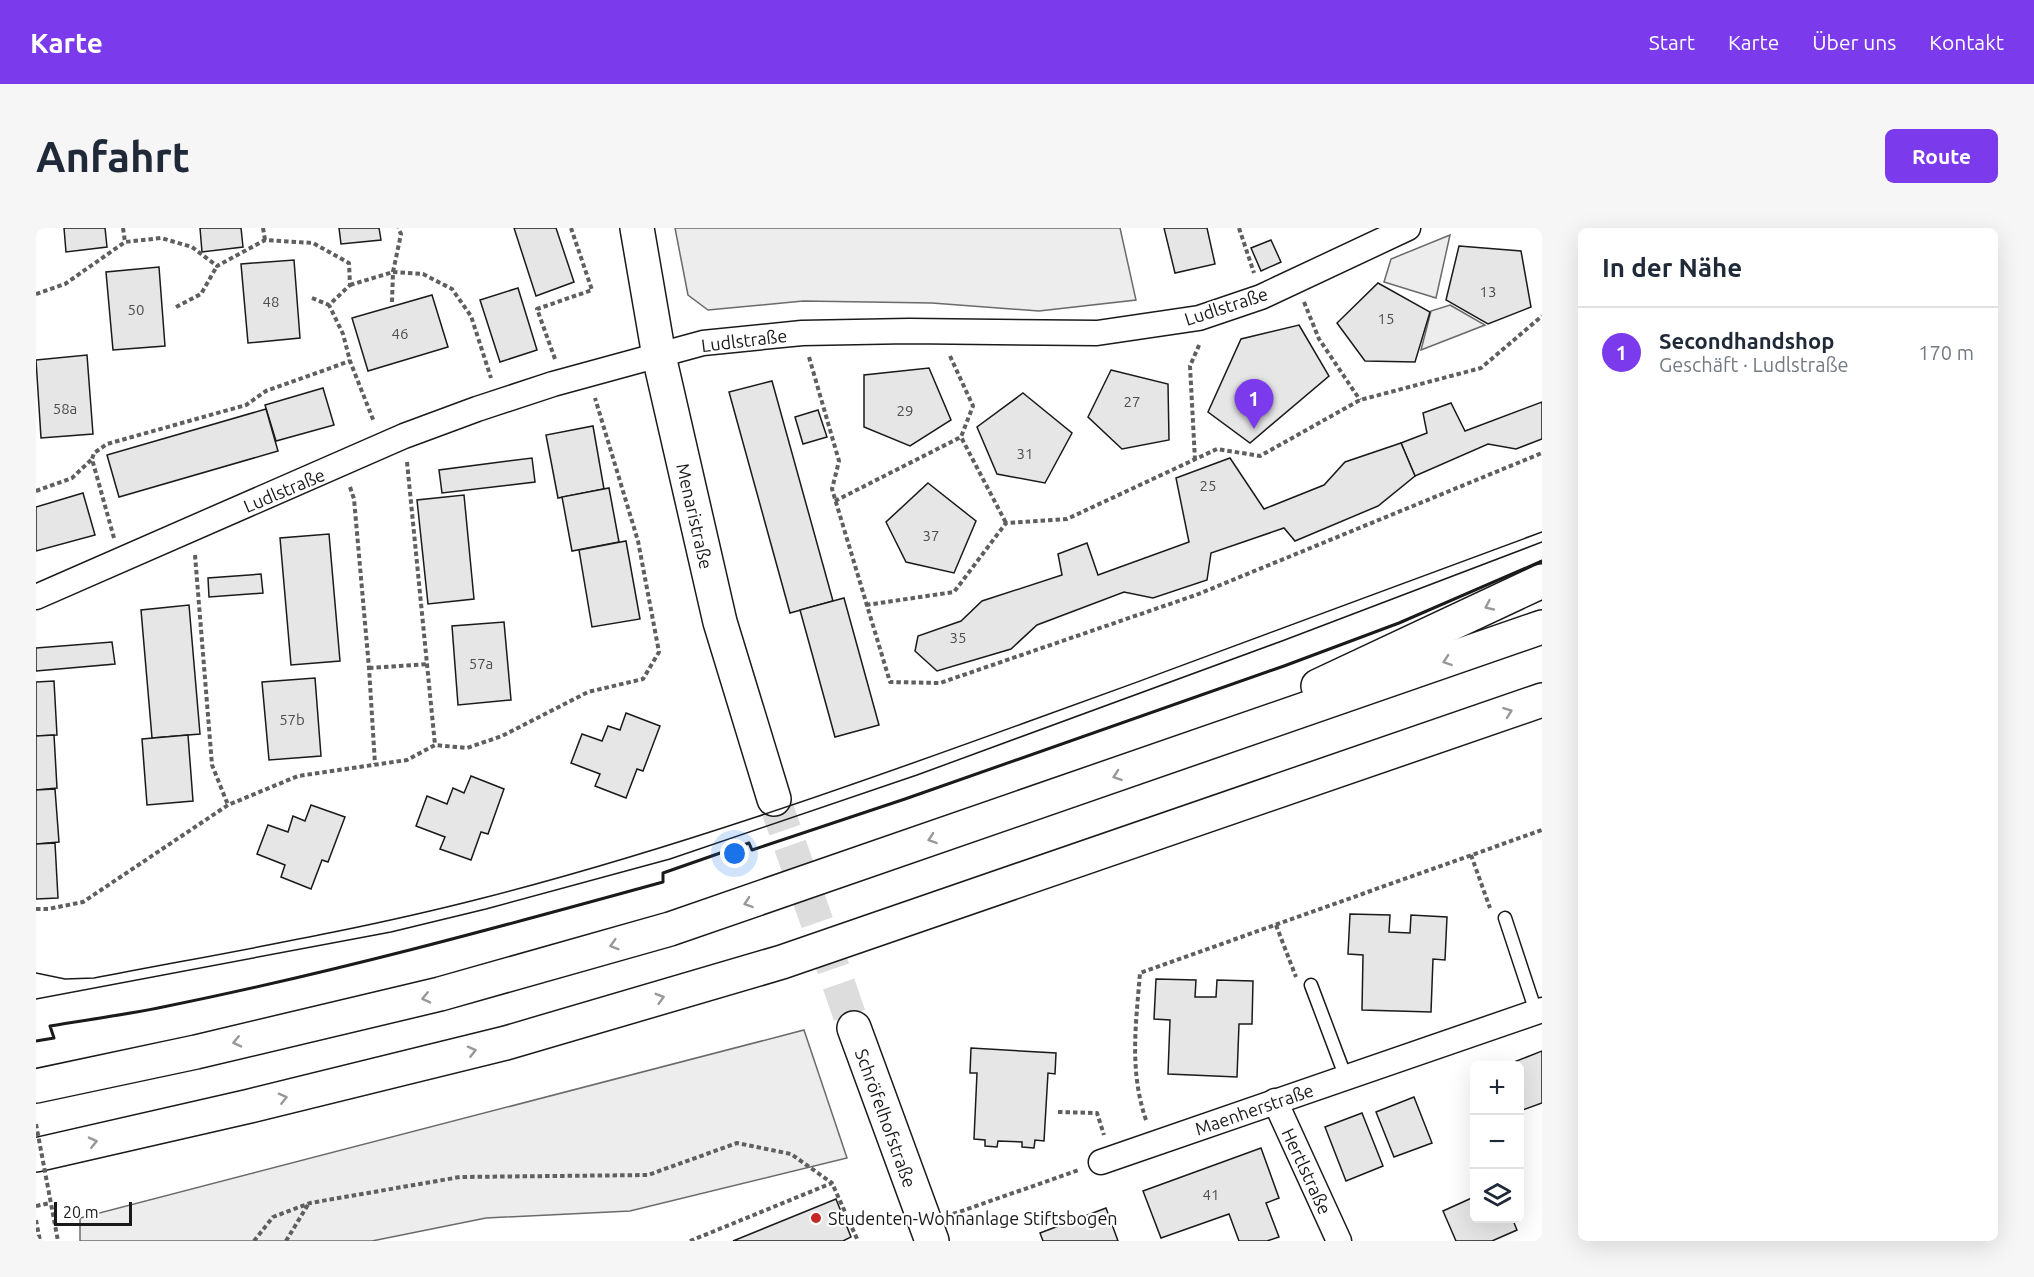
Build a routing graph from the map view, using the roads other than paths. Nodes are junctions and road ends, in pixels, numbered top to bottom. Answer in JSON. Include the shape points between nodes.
{"nodes":[{"id":1,"x":637,"y":228,"type":"edge"},
{"id":2,"x":1408,"y":228,"type":"edge"},
{"id":3,"x":659,"y":356,"type":"junction"},
{"id":4,"x":1542,"y":581,"type":"edge"},
{"id":5,"x":36,"y":597,"type":"edge"},
{"id":6,"x":1542,"y":627,"type":"edge"},
{"id":7,"x":1542,"y":700,"type":"edge"},
{"id":8,"x":1172,"y":757,"type":"junction"},
{"id":9,"x":774,"y":799,"type":"tunnel mouth"},
{"id":10,"x":1505,"y":918,"type":"dead end"},
{"id":11,"x":1311,"y":985,"type":"dead end"},
{"id":12,"x":1539,"y":1011,"type":"edge"},
{"id":13,"x":854,"y":1028,"type":"tunnel mouth"},
{"id":14,"x":1346,"y":1078,"type":"junction"},
{"id":15,"x":36,"y":1086,"type":"edge"},
{"id":16,"x":1275,"y":1101,"type":"junction"},
{"id":17,"x":36,"y":1155,"type":"edge"},
{"id":18,"x":1106,"y":1161,"type":"road end"},
{"id":19,"x":932,"y":1241,"type":"edge"},
{"id":20,"x":1339,"y":1241,"type":"edge"}],
"edges":[{"from":1,"to":3,"type":"main road","name":"Menaristraße"},
{"from":2,"to":3,"type":"street","name":"Ludlstraße","via":[[1261,297],[1199,318],[1097,333],[802,333],[703,343]]},
{"from":3,"to":5,"type":"street","name":"Ludlstraße","via":[[498,401],[394,440]]},
{"from":3,"to":9,"type":"main road","name":"Menaristraße","via":[[720,622]]},
{"from":4,"to":8,"type":"main road","one_way":true},
{"from":6,"to":8,"type":"main road","one_way":true},
{"from":17,"to":7,"type":"main road","one_way":true,"via":[[506,1043],[782,962]]},
{"from":8,"to":15,"type":"main road","one_way":true,"via":[[670,929],[440,994]]},
{"from":10,"to":12,"type":"lane"},
{"from":11,"to":14,"type":"lane"},
{"from":12,"to":14,"type":"street","name":"Maenherstraße"},
{"from":13,"to":19,"type":"main road","name":"Schröfelhofstraße"},
{"from":14,"to":16,"type":"street","name":"Maenherstraße"},
{"from":16,"to":18,"type":"street","name":"Maenherstraße"},
{"from":16,"to":20,"type":"street","name":"Hertlstraße"}]}
